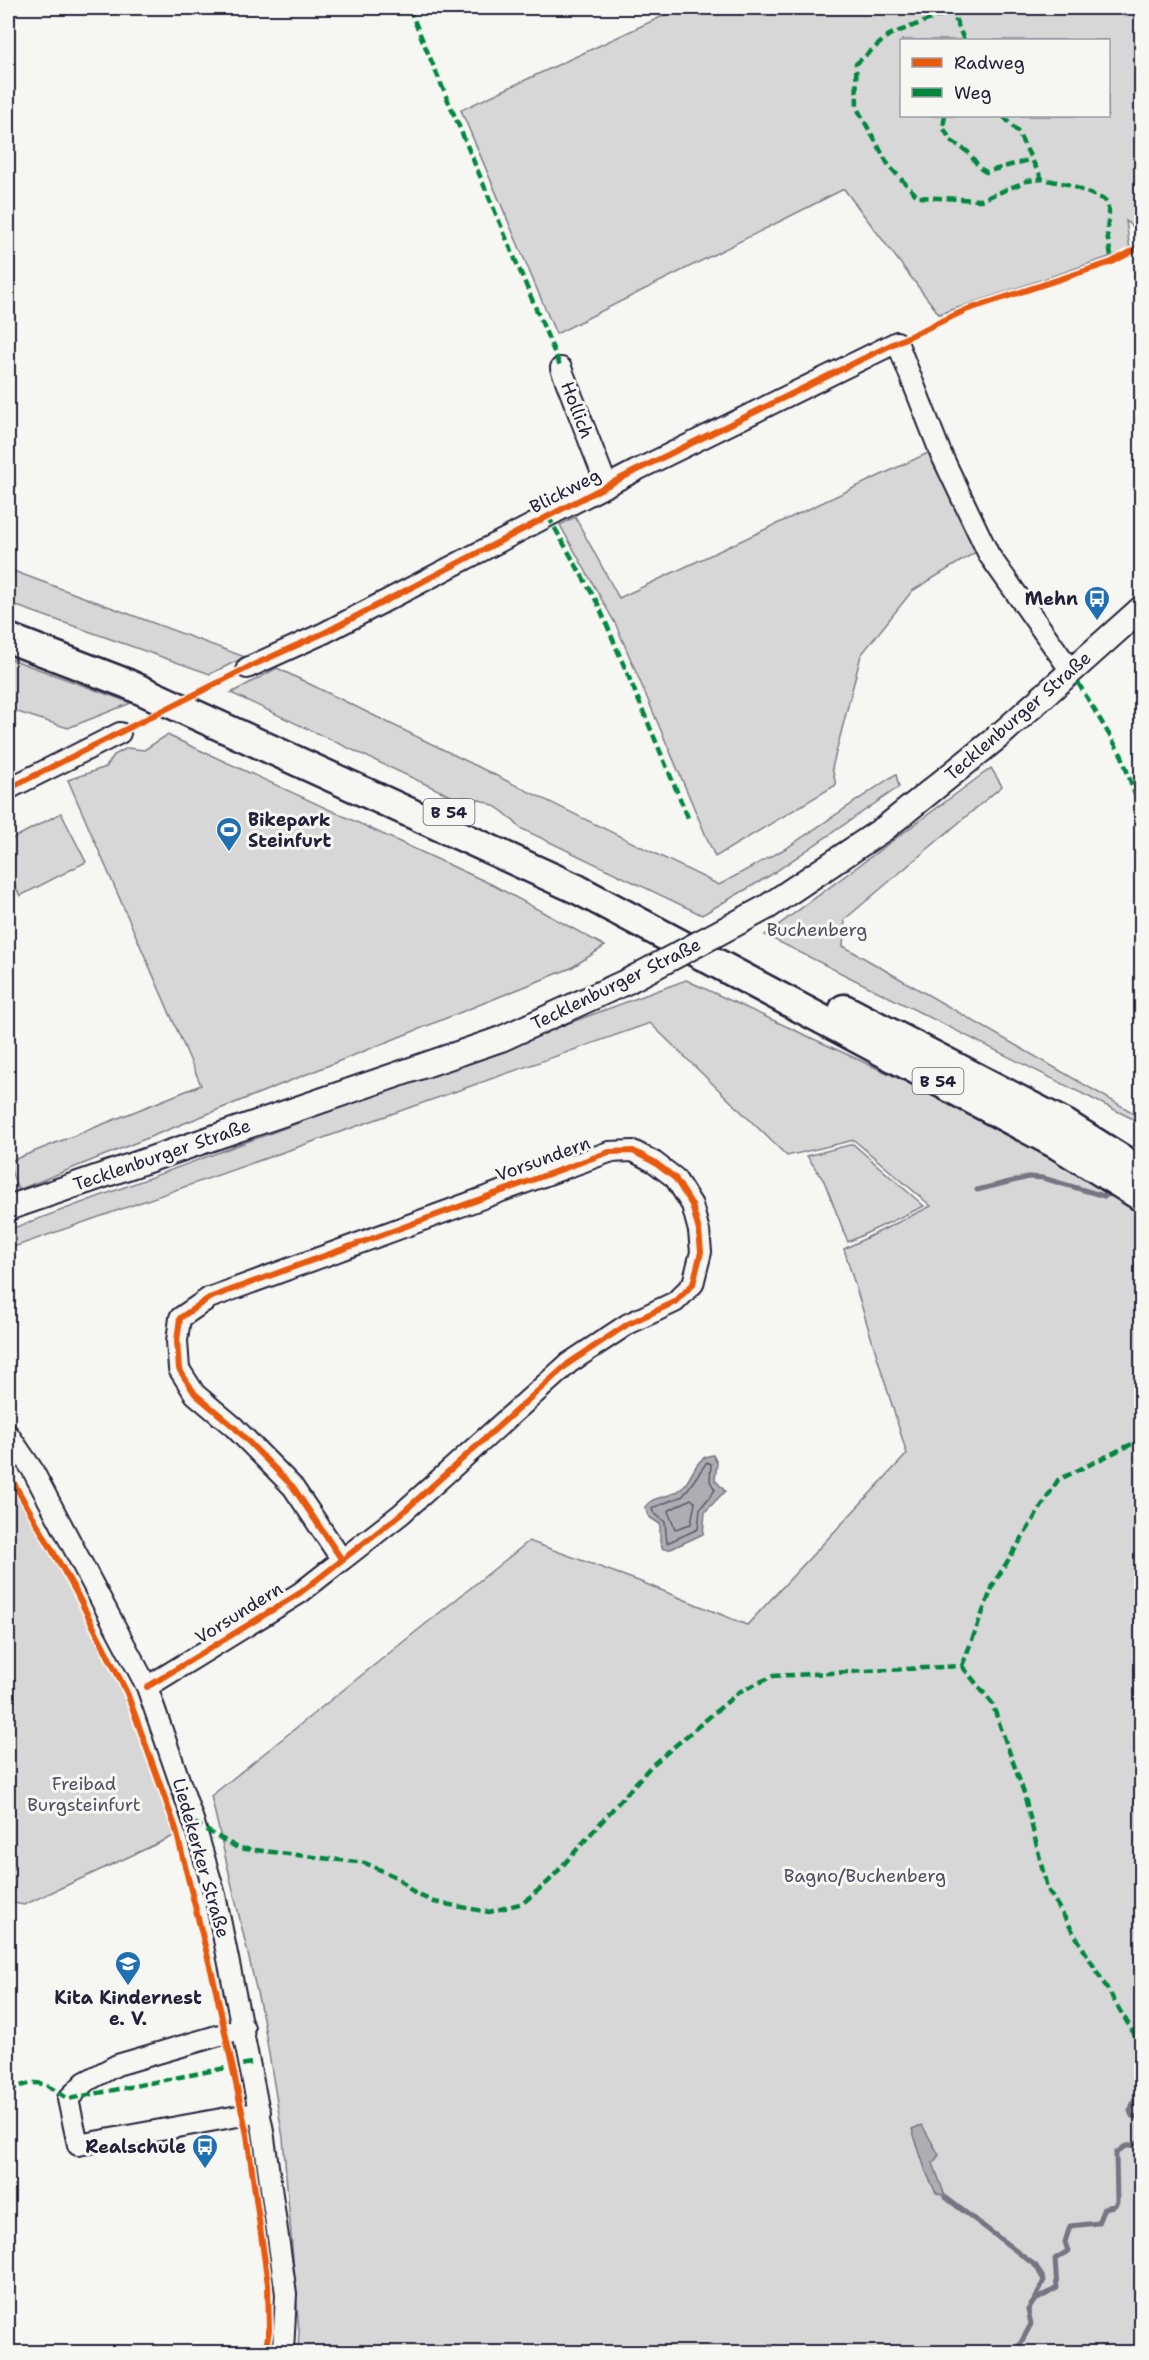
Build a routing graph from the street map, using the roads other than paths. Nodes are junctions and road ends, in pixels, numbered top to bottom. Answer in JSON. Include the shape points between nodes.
{"nodes":[{"id":1,"x":561,"y":368,"type":"dead end"},
{"id":2,"x":607,"y":486,"type":"junction"},
{"id":3,"x":1142,"y":609,"type":"edge"},
{"id":4,"x":8,"y":622,"type":"edge"},
{"id":5,"x":8,"y":638,"type":"edge"},
{"id":6,"x":247,"y":668,"type":"dead end"},
{"id":7,"x":1071,"y":671,"type":"junction"},
{"id":8,"x":120,"y":733,"type":"dead end"},
{"id":9,"x":8,"y":789,"type":"edge"},
{"id":10,"x":1142,"y":1172,"type":"edge"},
{"id":11,"x":1142,"y":1197,"type":"edge"},
{"id":12,"x":8,"y":1208,"type":"edge"},
{"id":13,"x":8,"y":1434,"type":"edge"},
{"id":14,"x":342,"y":1560,"type":"junction"},
{"id":15,"x":147,"y":1687,"type":"junction"},
{"id":16,"x":244,"y":2028,"type":"junction"},
{"id":17,"x":260,"y":2112,"type":"junction"},
{"id":18,"x":283,"y":2352,"type":"edge"}],
"edges":[{"from":1,"to":2,"type":"street","name":"Hollich"},
{"from":2,"to":6,"type":"street","name":"Blickweg","via":[[324,633]]},
{"from":2,"to":7,"type":"street","name":"Blickweg","via":[[897,342],[941,454],[989,555]]},
{"from":3,"to":7,"type":"main road","name":"Tecklenburger Straße"},
{"from":4,"to":10,"type":"highway","number":"B 54","via":[[138,671],[586,874],[1067,1125]]},
{"from":5,"to":11,"type":"highway","number":"B 54","via":[[128,684],[578,889],[1058,1145]]},
{"from":7,"to":12,"type":"main road","name":"Tecklenburger Straße","bridge":true,"via":[[999,736],[885,828],[767,907],[628,981],[501,1039]]},
{"from":8,"to":9,"type":"street"},
{"from":13,"to":15,"type":"street","name":"Liedekerker Straße","via":[[32,1469]]},
{"from":14,"to":14,"type":"street","name":"Vorsundern","via":[[293,1487],[190,1386],[179,1369],[180,1318],[209,1298],[609,1152],[633,1151],[675,1178],[692,1205],[699,1231],[701,1252],[693,1284],[675,1302],[628,1324],[569,1363],[410,1506]]},
{"from":14,"to":15,"type":"street","name":"Vorsundern","via":[[300,1593]]},
{"from":15,"to":16,"type":"street","name":"Liedekerker Straße","via":[[215,1895]]},
{"from":16,"to":17,"type":"street","name":"Liedekerker Straße"},
{"from":16,"to":17,"type":"street","via":[[117,2065],[85,2082],[68,2099],[78,2145]]},
{"from":17,"to":18,"type":"street","name":"Liedekerker Straße","via":[[286,2294]]}]}
